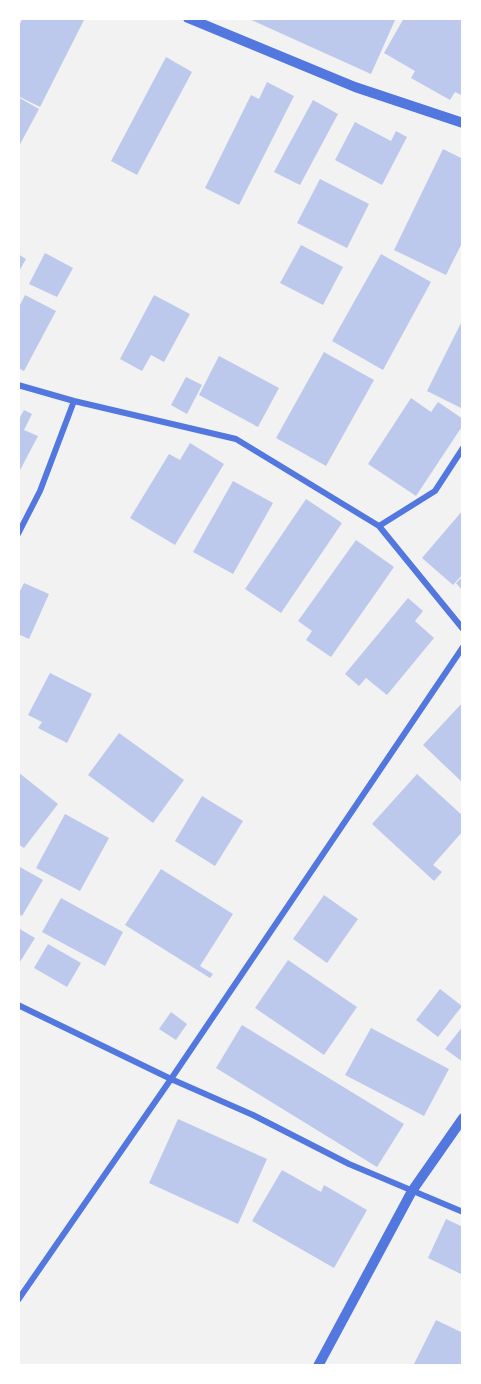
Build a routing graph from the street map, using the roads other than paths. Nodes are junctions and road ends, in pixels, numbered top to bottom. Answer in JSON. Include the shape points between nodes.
{"nodes":[{"id":1,"x":188,"y":18,"type":"edge"},
{"id":2,"x":463,"y":123,"type":"edge"},
{"id":3,"x":18,"y":385,"type":"edge"},
{"id":4,"x":74,"y":401,"type":"junction"},
{"id":5,"x":463,"y":448,"type":"edge"},
{"id":6,"x":379,"y":525,"type":"junction"},
{"id":7,"x":18,"y":534,"type":"edge"},
{"id":8,"x":463,"y":629,"type":"edge"},
{"id":9,"x":463,"y":647,"type":"edge"},
{"id":10,"x":18,"y":1005,"type":"edge"},
{"id":11,"x":171,"y":1079,"type":"junction"},
{"id":12,"x":463,"y":1118,"type":"edge"},
{"id":13,"x":412,"y":1191,"type":"junction"},
{"id":14,"x":463,"y":1212,"type":"edge"},
{"id":15,"x":18,"y":1300,"type":"edge"},
{"id":16,"x":318,"y":1366,"type":"edge"}],
"edges":[{"from":1,"to":2,"type":"street","via":[[355,87]]},
{"from":3,"to":4,"type":"street"},
{"from":4,"to":6,"type":"street","via":[[236,439]]},
{"from":4,"to":7,"type":"street","via":[[40,491]]},
{"from":5,"to":6,"type":"street","via":[[435,491]]},
{"from":6,"to":8,"type":"street"},
{"from":9,"to":11,"type":"street"},
{"from":10,"to":11,"type":"street"},
{"from":11,"to":13,"type":"street"},
{"from":11,"to":15,"type":"street"},
{"from":12,"to":13,"type":"street"},
{"from":13,"to":14,"type":"street"},
{"from":13,"to":16,"type":"street"}]}
